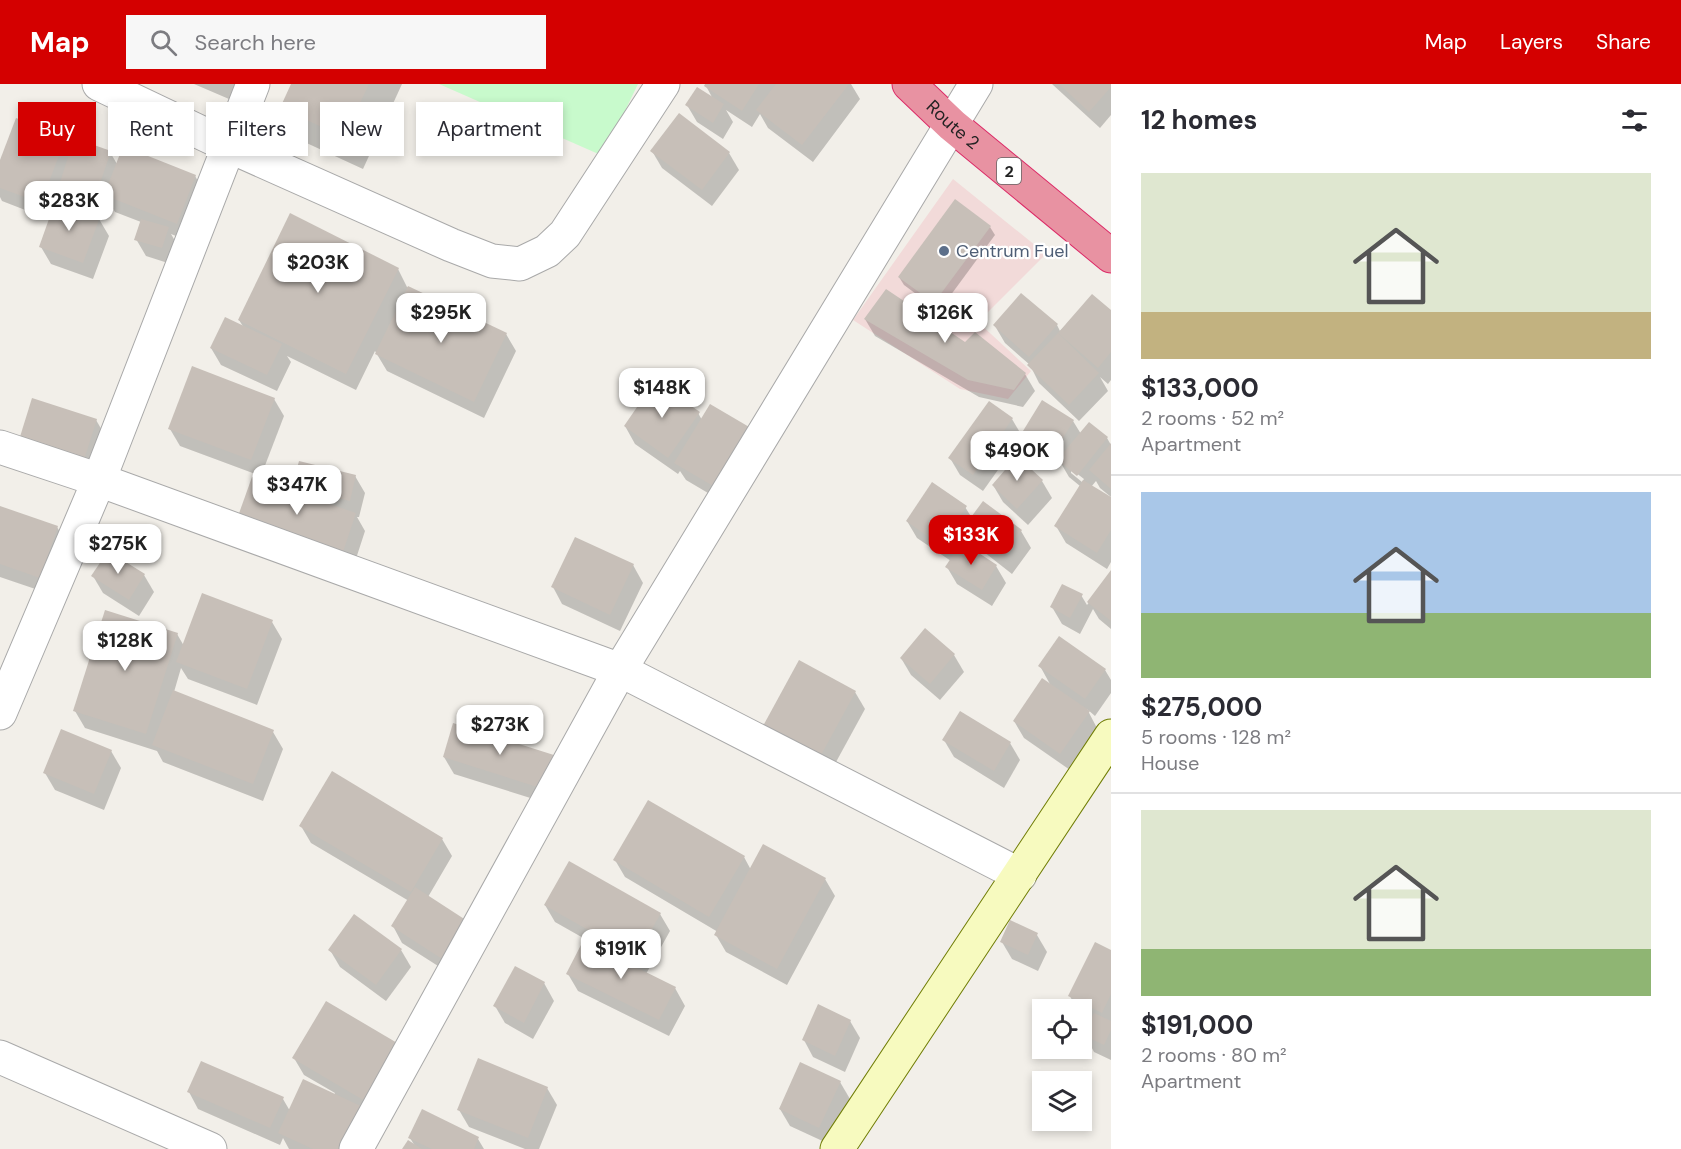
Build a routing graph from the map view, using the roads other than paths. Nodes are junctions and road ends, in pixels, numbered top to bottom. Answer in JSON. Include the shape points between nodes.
{"nodes":[{"id":1,"x":99,"y":84,"type":"edge"},
{"id":2,"x":253,"y":84,"type":"edge"},
{"id":3,"x":663,"y":84,"type":"edge"},
{"id":4,"x":909,"y":84,"type":"edge"},
{"id":5,"x":976,"y":84,"type":"edge"},
{"id":6,"x":246,"y":102,"type":"edge"},
{"id":7,"x":952,"y":125,"type":"junction"},
{"id":8,"x":206,"y":135,"type":"edge"},
{"id":9,"x":225,"y":156,"type":"edge"},
{"id":10,"x":251,"y":156,"type":"edge"},
{"id":11,"x":1111,"y":256,"type":"edge"},
{"id":12,"x":0,"y":447,"type":"edge"},
{"id":13,"x":99,"y":480,"type":"junction"},
{"id":14,"x":620,"y":670,"type":"junction"},
{"id":15,"x":0,"y":713,"type":"edge"},
{"id":16,"x":1111,"y":736,"type":"edge"},
{"id":17,"x":1020,"y":875,"type":"junction"},
{"id":18,"x":0,"y":1057,"type":"edge"},
{"id":19,"x":210,"y":1149,"type":"edge"},
{"id":20,"x":356,"y":1149,"type":"edge"},
{"id":21,"x":837,"y":1149,"type":"edge"}],
"edges":[{"from":1,"to":8,"type":"street"},
{"from":2,"to":6,"type":"street"},
{"from":3,"to":10,"type":"street","via":[[566,234],[547,251],[520,264],[492,261],[451,245]]},
{"from":4,"to":7,"type":"highway","name":"Route 2","number":"2"},
{"from":5,"to":7,"type":"street"},
{"from":7,"to":11,"type":"highway","name":"Route 2","number":"2"},
{"from":7,"to":14,"type":"street"},
{"from":9,"to":13,"type":"street"},
{"from":12,"to":13,"type":"street"},
{"from":13,"to":14,"type":"street"},
{"from":13,"to":15,"type":"street"},
{"from":14,"to":17,"type":"street"},
{"from":14,"to":20,"type":"street"},
{"from":16,"to":17,"type":"main road"},
{"from":17,"to":21,"type":"main road"},
{"from":18,"to":19,"type":"street"}]}
